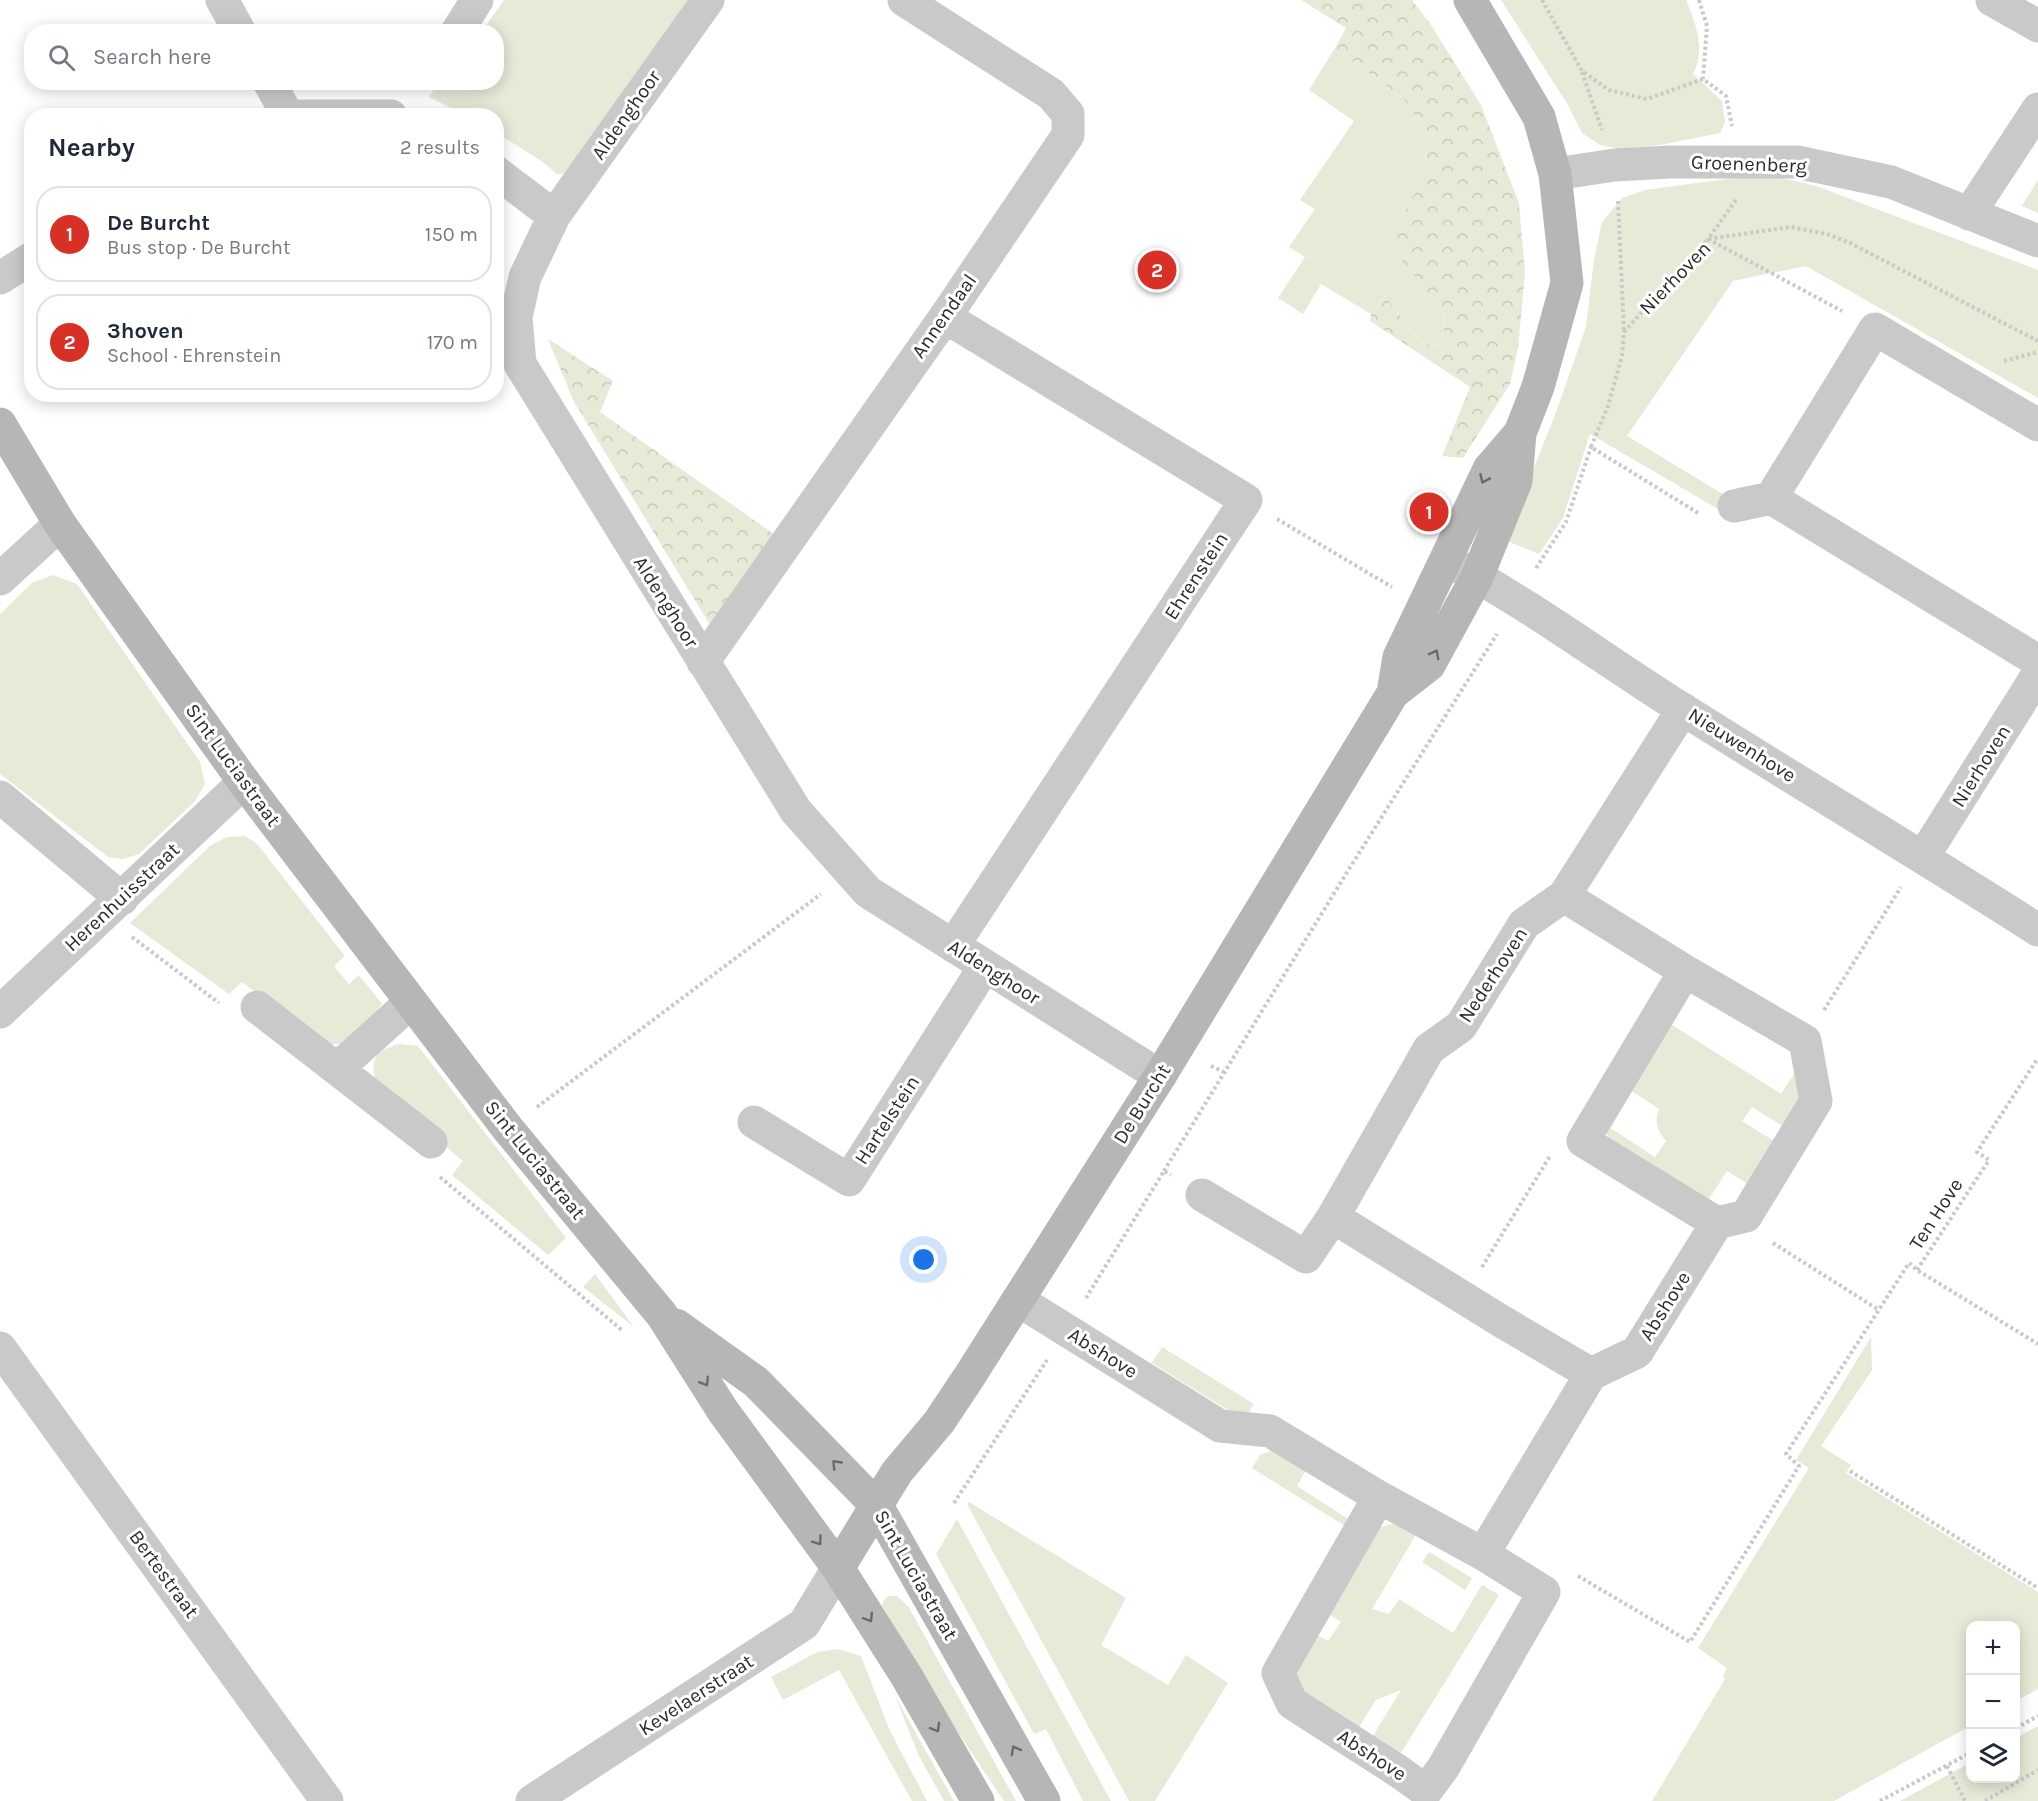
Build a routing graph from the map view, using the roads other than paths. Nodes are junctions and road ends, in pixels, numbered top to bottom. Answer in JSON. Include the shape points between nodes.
{"nodes":[{"id":1,"x":222,"y":0,"type":"edge"},
{"id":2,"x":477,"y":0,"type":"edge"},
{"id":3,"x":708,"y":0,"type":"edge"},
{"id":4,"x":1470,"y":0,"type":"edge"},
{"id":5,"x":1992,"y":0,"type":"edge"},
{"id":6,"x":917,"y":3,"type":"edge"},
{"id":7,"x":236,"y":24,"type":"edge"},
{"id":8,"x":462,"y":24,"type":"edge"},
{"id":9,"x":2038,"y":26,"type":"edge"},
{"id":10,"x":273,"y":90,"type":"edge"},
{"id":11,"x":281,"y":108,"type":"edge"},
{"id":12,"x":2038,"y":109,"type":"edge"},
{"id":13,"x":1556,"y":174,"type":"junction"},
{"id":14,"x":504,"y":178,"type":"edge"},
{"id":15,"x":1970,"y":214,"type":"junction"},
{"id":16,"x":554,"y":216,"type":"junction"},
{"id":17,"x":2038,"y":241,"type":"edge"},
{"id":18,"x":24,"y":263,"type":"edge"},
{"id":19,"x":0,"y":278,"type":"edge"},
{"id":20,"x":945,"y":317,"type":"junction"},
{"id":21,"x":0,"y":424,"type":"edge"},
{"id":22,"x":2038,"y":425,"type":"edge"},
{"id":23,"x":1520,"y":433,"type":"junction"},
{"id":24,"x":1771,"y":498,"type":"junction"},
{"id":25,"x":1734,"y":506,"type":"road end"},
{"id":26,"x":60,"y":524,"type":"junction"},
{"id":27,"x":1446,"y":561,"type":"junction"},
{"id":28,"x":1477,"y":577,"type":"junction"},
{"id":29,"x":0,"y":579,"type":"edge"},
{"id":30,"x":1438,"y":614,"type":"junction"},
{"id":31,"x":2038,"y":661,"type":"edge"},
{"id":32,"x":703,"y":662,"type":"junction"},
{"id":33,"x":2038,"y":674,"type":"edge"},
{"id":34,"x":1683,"y":709,"type":"junction"},
{"id":35,"x":244,"y":782,"type":"junction"},
{"id":36,"x":0,"y":797,"type":"edge"},
{"id":37,"x":1923,"y":857,"type":"junction"},
{"id":38,"x":1564,"y":896,"type":"junction"},
{"id":39,"x":122,"y":898,"type":"junction"},
{"id":40,"x":2038,"y":930,"type":"edge"},
{"id":41,"x":953,"y":946,"type":"junction"},
{"id":42,"x":985,"y":966,"type":"junction"},
{"id":43,"x":1685,"y":971,"type":"junction"},
{"id":44,"x":411,"y":1002,"type":"junction"},
{"id":45,"x":257,"y":1007,"type":"road end"},
{"id":46,"x":0,"y":1012,"type":"edge"},
{"id":47,"x":338,"y":1068,"type":"junction"},
{"id":48,"x":1160,"y":1076,"type":"junction"},
{"id":49,"x":754,"y":1122,"type":"dead end"},
{"id":50,"x":431,"y":1142,"type":"road end"},
{"id":51,"x":1202,"y":1195,"type":"dead end"},
{"id":52,"x":1333,"y":1217,"type":"junction"},
{"id":53,"x":1732,"y":1219,"type":"junction"},
{"id":54,"x":1018,"y":1300,"type":"junction"},
{"id":55,"x":662,"y":1315,"type":"junction"},
{"id":56,"x":0,"y":1348,"type":"edge"},
{"id":57,"x":1591,"y":1374,"type":"junction"},
{"id":58,"x":1379,"y":1497,"type":"junction"},
{"id":59,"x":877,"y":1506,"type":"junction"},
{"id":60,"x":1483,"y":1554,"type":"junction"},
{"id":61,"x":838,"y":1568,"type":"junction"},
{"id":62,"x":327,"y":1801,"type":"edge"},
{"id":63,"x":532,"y":1801,"type":"edge"},
{"id":64,"x":978,"y":1801,"type":"edge"},
{"id":65,"x":1044,"y":1801,"type":"edge"}],
"edges":[{"from":1,"to":7,"type":"street"},
{"from":2,"to":8,"type":"street"},
{"from":3,"to":16,"type":"street","name":"Aldenghoor"},
{"from":4,"to":13,"type":"street","name":"De Burcht","via":[[1539,117]]},
{"from":5,"to":9,"type":"street"},
{"from":6,"to":20,"type":"street","name":"Annendaal","via":[[1051,94],[1068,114],[1068,135]]},
{"from":10,"to":11,"type":"street"},
{"from":12,"to":15,"type":"street"},
{"from":13,"to":15,"type":"street","name":"Groenenberg","via":[[1626,164],[1797,162],[1891,182]]},
{"from":13,"to":23,"type":"street","name":"De Burcht","via":[[1567,283],[1538,387]]},
{"from":14,"to":16,"type":"street"},
{"from":15,"to":17,"type":"street","name":"Groenenberg"},
{"from":16,"to":32,"type":"street","name":"Aldenghoor","via":[[525,276],[516,317],[520,364]]},
{"from":18,"to":19,"type":"street"},
{"from":20,"to":32,"type":"street","name":"Annendaal"},
{"from":20,"to":41,"type":"street","name":"Ehrenstein","via":[[1246,500]]},
{"from":21,"to":26,"type":"street","name":"Sint Luciastraat"},
{"from":22,"to":24,"type":"street","via":[[1875,329]]},
{"from":23,"to":27,"type":"street","name":"De Burcht","one_way":true,"via":[[1489,469]]},
{"from":23,"to":28,"type":"street","name":"De Burcht","via":[[1516,481]]},
{"from":24,"to":25,"type":"street"},
{"from":24,"to":31,"type":"street"},
{"from":26,"to":29,"type":"street"},
{"from":26,"to":35,"type":"street","name":"Sint Luciastraat"},
{"from":27,"to":28,"type":"street","name":"Nieuwenhove"},
{"from":27,"to":30,"type":"street","name":"De Burcht"},
{"from":28,"to":30,"type":"street","name":"De Burcht"},
{"from":28,"to":34,"type":"street","name":"Nieuwenhove"},
{"from":30,"to":48,"type":"street","name":"De Burcht","via":[[1399,657],[1392,693]]},
{"from":32,"to":41,"type":"street","name":"Aldenghoor","via":[[796,811],[868,892]]},
{"from":33,"to":37,"type":"street","name":"Nierhoven"},
{"from":34,"to":37,"type":"street","name":"Nieuwenhove"},
{"from":34,"to":38,"type":"street","name":"Nederhoven"},
{"from":35,"to":39,"type":"street","name":"Herenhuisstraat"},
{"from":35,"to":44,"type":"street","name":"Sint Luciastraat"},
{"from":36,"to":39,"type":"street"},
{"from":37,"to":40,"type":"street","name":"Nieuwenhove"},
{"from":38,"to":43,"type":"street"},
{"from":38,"to":52,"type":"street","name":"Nederhoven","via":[[1524,924],[1461,1026],[1429,1049]]},
{"from":39,"to":46,"type":"street","name":"Herenhuisstraat"},
{"from":41,"to":42,"type":"street","name":"Aldenghoor"},
{"from":42,"to":48,"type":"street","name":"Aldenghoor"},
{"from":42,"to":49,"type":"street","name":"Hartelstein","via":[[849,1180]]},
{"from":43,"to":53,"type":"street","name":"Abshove","via":[[1805,1041],[1816,1101]]},
{"from":43,"to":53,"type":"street","via":[[1583,1141]]},
{"from":44,"to":47,"type":"street"},
{"from":44,"to":55,"type":"street","name":"Sint Luciastraat","via":[[508,1129]]},
{"from":45,"to":47,"type":"street"},
{"from":47,"to":50,"type":"street"},
{"from":48,"to":54,"type":"street","name":"De Burcht"},
{"from":51,"to":52,"type":"street","name":"Nederhoven","via":[[1306,1257]]},
{"from":52,"to":57,"type":"street"},
{"from":53,"to":57,"type":"street","name":"Abshove","via":[[1637,1352]]},
{"from":54,"to":58,"type":"street","name":"Abshove","via":[[1220,1426],[1269,1431]]},
{"from":54,"to":59,"type":"street","name":"De Burcht","via":[[939,1422],[897,1472]]},
{"from":59,"to":55,"type":"street","name":"Sint Luciastraat","one_way":true,"via":[[756,1382]]},
{"from":55,"to":61,"type":"street","name":"Sint Luciastraat","one_way":true,"via":[[723,1411]]},
{"from":56,"to":62,"type":"street","name":"Bertestraat"},
{"from":57,"to":60,"type":"street"},
{"from":58,"to":60,"type":"street","name":"Abshove"},
{"from":58,"to":60,"type":"street","name":"Abshove","via":[[1278,1673],[1292,1703],[1426,1791],[1544,1592]]},
{"from":59,"to":61,"type":"street","name":"De Burcht"},
{"from":65,"to":59,"type":"street","name":"Sint Luciastraat","one_way":true},
{"from":61,"to":63,"type":"street","name":"Kevelaerstraat","via":[[804,1624]]},
{"from":61,"to":64,"type":"street","name":"Sint Luciastraat","one_way":true,"via":[[907,1677]]}]}
